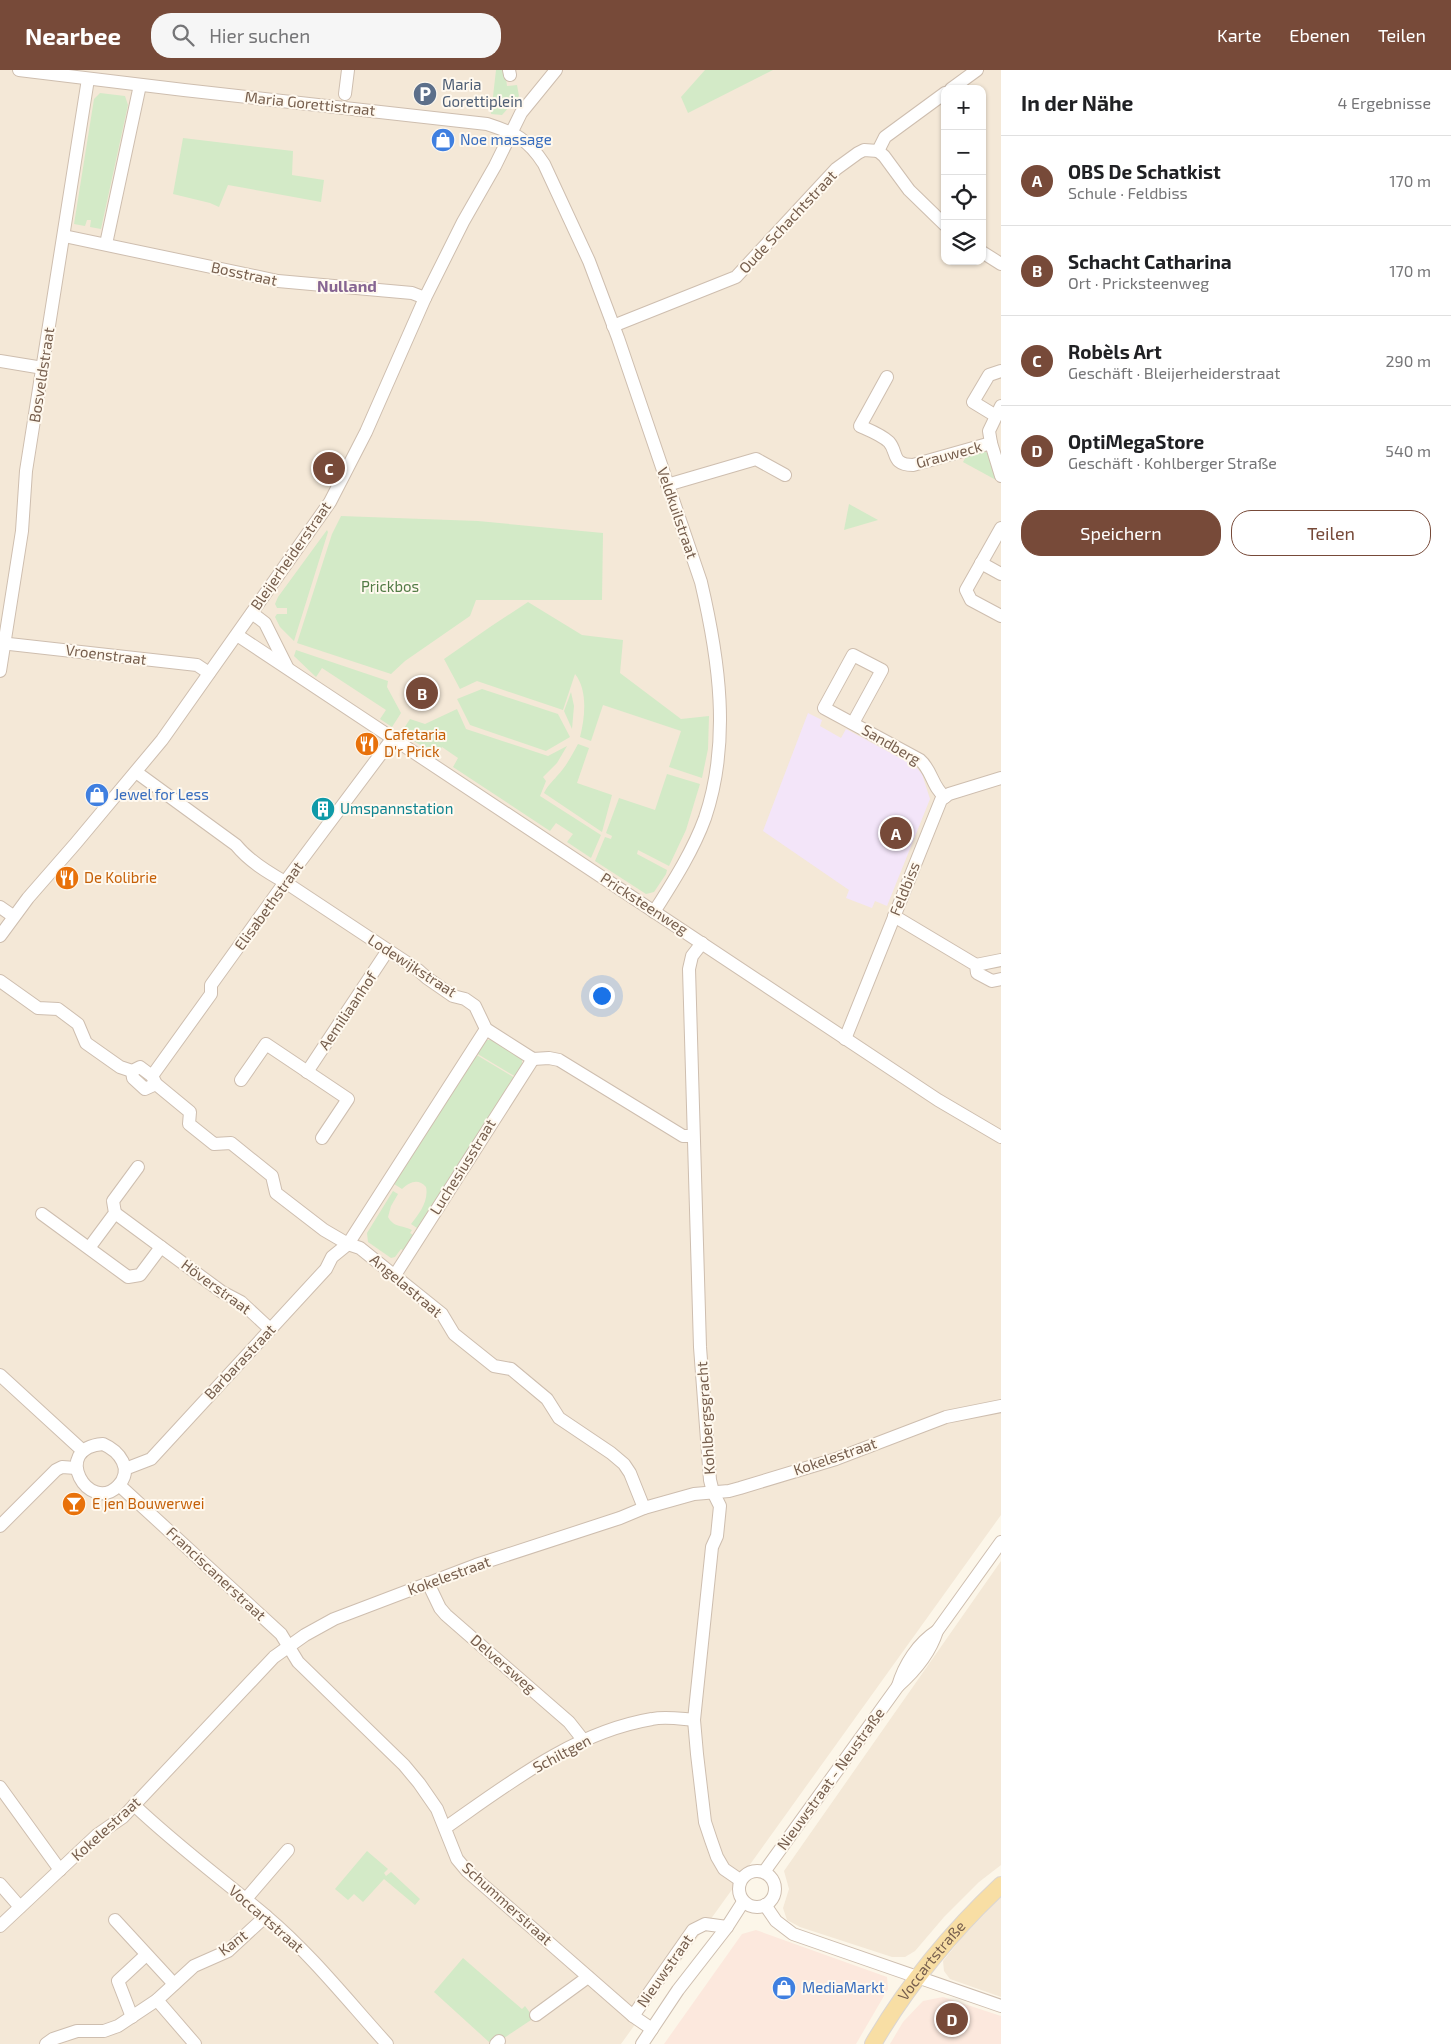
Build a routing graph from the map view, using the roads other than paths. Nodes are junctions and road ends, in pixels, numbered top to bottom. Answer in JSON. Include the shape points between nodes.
{"nodes":[{"id":1,"x":19,"y":70,"type":"edge"},
{"id":2,"x":348,"y":70,"type":"edge"},
{"id":3,"x":556,"y":70,"type":"edge"},
{"id":4,"x":977,"y":70,"type":"edge"},
{"id":5,"x":44,"y":72,"type":"edge"},
{"id":6,"x":108,"y":75,"type":"edge"},
{"id":7,"x":88,"y":79,"type":"junction"},
{"id":8,"x":140,"y":85,"type":"junction"},
{"id":9,"x":956,"y":85,"type":"edge"},
{"id":10,"x":345,"y":94,"type":"dead end"},
{"id":11,"x":941,"y":96,"type":"edge"},
{"id":12,"x":512,"y":132,"type":"junction"},
{"id":13,"x":878,"y":151,"type":"junction"},
{"id":14,"x":941,"y":222,"type":"edge"},
{"id":15,"x":64,"y":236,"type":"junction"},
{"id":16,"x":106,"y":244,"type":"junction"},
{"id":17,"x":986,"y":255,"type":"edge"},
{"id":18,"x":1001,"y":264,"type":"edge"},
{"id":19,"x":425,"y":298,"type":"junction"},
{"id":20,"x":613,"y":326,"type":"junction"},
{"id":21,"x":0,"y":361,"type":"edge"},
{"id":22,"x":43,"y":368,"type":"junction"},
{"id":23,"x":1001,"y":371,"type":"edge"},
{"id":24,"x":887,"y":377,"type":"dead end"},
{"id":25,"x":998,"y":411,"type":"edge"},
{"id":26,"x":991,"y":444,"type":"junction"},
{"id":27,"x":784,"y":475,"type":"dead end"},
{"id":28,"x":1001,"y":476,"type":"edge"},
{"id":29,"x":667,"y":485,"type":"junction"},
{"id":30,"x":1001,"y":528,"type":"edge"},
{"id":31,"x":981,"y":563,"type":"junction"},
{"id":32,"x":1001,"y":574,"type":"edge"},
{"id":33,"x":252,"y":613,"type":"junction"},
{"id":34,"x":1001,"y":616,"type":"edge"},
{"id":35,"x":236,"y":635,"type":"junction"},
{"id":36,"x":2,"y":643,"type":"edge"},
{"id":37,"x":288,"y":669,"type":"junction"},
{"id":38,"x":0,"y":671,"type":"edge"},
{"id":39,"x":209,"y":673,"type":"junction"},
{"id":40,"x":853,"y":723,"type":"junction"},
{"id":41,"x":392,"y":739,"type":"junction"},
{"id":42,"x":136,"y":772,"type":"junction"},
{"id":43,"x":1001,"y":778,"type":"edge"},
{"id":44,"x":944,"y":796,"type":"junction"},
{"id":45,"x":286,"y":882,"type":"junction"},
{"id":46,"x":0,"y":907,"type":"edge"},
{"id":47,"x":654,"y":912,"type":"junction"},
{"id":48,"x":13,"y":916,"type":"junction"},
{"id":49,"x":894,"y":916,"type":"junction"},
{"id":50,"x":0,"y":936,"type":"edge"},
{"id":51,"x":702,"y":942,"type":"junction"},
{"id":52,"x":388,"y":950,"type":"junction"},
{"id":53,"x":1001,"y":960,"type":"edge"},
{"id":54,"x":976,"y":965,"type":"junction"},
{"id":55,"x":1001,"y":979,"type":"edge"},
{"id":56,"x":0,"y":981,"type":"edge"},
{"id":57,"x":486,"y":1029,"type":"junction"},
{"id":58,"x":845,"y":1038,"type":"junction"},
{"id":59,"x":532,"y":1060,"type":"junction"},
{"id":60,"x":307,"y":1072,"type":"junction"},
{"id":61,"x":154,"y":1080,"type":"junction"},
{"id":62,"x":241,"y":1080,"type":"dead end"},
{"id":63,"x":693,"y":1136,"type":"junction"},
{"id":64,"x":1001,"y":1137,"type":"edge"},
{"id":65,"x":322,"y":1138,"type":"dead end"},
{"id":66,"x":138,"y":1167,"type":"dead end"},
{"id":67,"x":115,"y":1213,"type":"junction"},
{"id":68,"x":42,"y":1214,"type":"dead end"},
{"id":69,"x":348,"y":1244,"type":"junction"},
{"id":70,"x":161,"y":1247,"type":"junction"},
{"id":71,"x":89,"y":1248,"type":"junction"},
{"id":72,"x":395,"y":1275,"type":"junction"},
{"id":73,"x":270,"y":1329,"type":"junction"},
{"id":74,"x":0,"y":1375,"type":"edge"},
{"id":75,"x":1001,"y":1406,"type":"edge"},
{"id":76,"x":83,"y":1452,"type":"junction"},
{"id":77,"x":76,"y":1468,"type":"junction"},
{"id":78,"x":125,"y":1469,"type":"junction"},
{"id":79,"x":119,"y":1485,"type":"junction"},
{"id":80,"x":713,"y":1492,"type":"junction"},
{"id":81,"x":644,"y":1508,"type":"junction"},
{"id":82,"x":0,"y":1526,"type":"edge"},
{"id":83,"x":1001,"y":1542,"type":"edge"},
{"id":84,"x":428,"y":1583,"type":"junction"},
{"id":85,"x":289,"y":1646,"type":"junction"},
{"id":86,"x":694,"y":1720,"type":"junction"},
{"id":87,"x":584,"y":1741,"type":"junction"},
{"id":88,"x":0,"y":1787,"type":"edge"},
{"id":89,"x":134,"y":1805,"type":"junction"},
{"id":90,"x":444,"y":1828,"type":"junction"},
{"id":91,"x":288,"y":1850,"type":"dead end"},
{"id":92,"x":60,"y":1870,"type":"junction"},
{"id":93,"x":764,"y":1872,"type":"junction"},
{"id":94,"x":740,"y":1880,"type":"junction"},
{"id":95,"x":0,"y":1884,"type":"edge"},
{"id":96,"x":1001,"y":1885,"type":"edge"},
{"id":97,"x":245,"y":1900,"type":"junction"},
{"id":98,"x":743,"y":1902,"type":"junction"},
{"id":99,"x":765,"y":1906,"type":"junction"},
{"id":100,"x":20,"y":1907,"type":"junction"},
{"id":101,"x":266,"y":1916,"type":"junction"},
{"id":102,"x":115,"y":1920,"type":"dead end"},
{"id":103,"x":0,"y":1926,"type":"edge"},
{"id":104,"x":727,"y":1927,"type":"junction"},
{"id":105,"x":146,"y":1955,"type":"junction"},
{"id":106,"x":588,"y":1977,"type":"junction"},
{"id":107,"x":916,"y":1977,"type":"junction"},
{"id":108,"x":174,"y":1984,"type":"junction"},
{"id":109,"x":157,"y":2000,"type":"junction"},
{"id":110,"x":1001,"y":2006,"type":"edge"},
{"id":111,"x":536,"y":2015,"type":"dead end"},
{"id":112,"x":633,"y":2016,"type":"junction"},
{"id":113,"x":132,"y":2017,"type":"junction"},
{"id":114,"x":652,"y":2029,"type":"junction"},
{"id":115,"x":643,"y":2043,"type":"edge"},
{"id":116,"x":46,"y":2044,"type":"edge"},
{"id":117,"x":195,"y":2044,"type":"edge"},
{"id":118,"x":387,"y":2044,"type":"edge"},
{"id":119,"x":873,"y":2044,"type":"edge"}],
"edges":[{"from":1,"to":5,"type":"street","name":"Maria Gorettistraat"},
{"from":2,"to":10,"type":"street"},
{"from":3,"to":12,"type":"street","name":"Bleijerheiderstraat","via":[[521,113]]},
{"from":4,"to":9,"type":"street"},
{"from":5,"to":7,"type":"street","name":"Maria Gorettistraat"},
{"from":6,"to":7,"type":"street","name":"Maria Gorettistraat"},
{"from":6,"to":8,"type":"street","name":"Maria Gorettistraat"},
{"from":7,"to":15,"type":"street","name":"Bosveldstraat"},
{"from":8,"to":12,"type":"street","name":"Maria Gorettistraat","via":[[473,122]]},
{"from":8,"to":16,"type":"street"},
{"from":11,"to":13,"type":"street","via":[[885,137]]},
{"from":12,"to":19,"type":"street","name":"Bleijerheiderstraat"},
{"from":12,"to":20,"type":"street","name":"Veldkuilstraat","via":[[535,150],[544,164],[589,261]]},
{"from":13,"to":14,"type":"street"},
{"from":13,"to":20,"type":"street","name":"Oude Schachtstraat","via":[[858,152],[836,169],[736,277]]},
{"from":15,"to":16,"type":"street","name":"Bosstraat"},
{"from":15,"to":22,"type":"street","name":"Bosveldstraat"},
{"from":16,"to":19,"type":"street","name":"Bosstraat","via":[[278,282],[412,293]]},
{"from":17,"to":18,"type":"street"},
{"from":19,"to":33,"type":"street","name":"Bleijerheiderstraat","via":[[330,502]]},
{"from":20,"to":29,"type":"street","name":"Veldkuilstraat"},
{"from":21,"to":22,"type":"street"},
{"from":22,"to":36,"type":"street","name":"Bosveldstraat","via":[[26,471],[22,530]]},
{"from":23,"to":25,"type":"street","via":[[989,375],[973,402]]},
{"from":24,"to":26,"type":"street","name":"Grauweck","via":[[860,426],[889,442],[896,459],[913,465]]},
{"from":25,"to":26,"type":"street","via":[[989,431]]},
{"from":26,"to":28,"type":"street"},
{"from":27,"to":29,"type":"street","via":[[756,459]]},
{"from":29,"to":47,"type":"street","name":"Veldkuilstraat","via":[[705,597],[721,717],[720,750],[705,818],[679,872]]},
{"from":30,"to":31,"type":"street"},
{"from":31,"to":32,"type":"street"},
{"from":31,"to":34,"type":"street","via":[[966,594]]},
{"from":33,"to":35,"type":"street","name":"Bleijerheiderstraat"},
{"from":33,"to":37,"type":"street","name":"Pricksteenweg","via":[[264,623]]},
{"from":35,"to":37,"type":"street","name":"Pricksteenweg"},
{"from":35,"to":39,"type":"street","name":"Bleijerheiderstraat"},
{"from":36,"to":38,"type":"street","name":"Bosveldstraat"},
{"from":36,"to":39,"type":"street","name":"Vroenstraat","via":[[197,665]]},
{"from":37,"to":41,"type":"street","name":"Pricksteenweg"},
{"from":39,"to":42,"type":"street","name":"Bleijerheiderstraat"},
{"from":40,"to":40,"type":"street","name":"Sandberg","via":[[882,670],[853,655],[824,708]]},
{"from":40,"to":44,"type":"street","name":"Sandberg","via":[[920,760],[929,769],[938,792]]},
{"from":41,"to":45,"type":"street","name":"Elisabethstraat"},
{"from":41,"to":47,"type":"street","name":"Pricksteenweg"},
{"from":42,"to":45,"type":"street","name":"Lodewijkstraat","via":[[270,874]]},
{"from":42,"to":48,"type":"street","name":"Bleijerheiderstraat"},
{"from":43,"to":44,"type":"street"},
{"from":44,"to":49,"type":"street","name":"Feldbiss"},
{"from":45,"to":52,"type":"street","name":"Lodewijkstraat"},
{"from":45,"to":61,"type":"street","name":"Elisabethstraat","via":[[212,985],[211,994]]},
{"from":46,"to":48,"type":"street"},
{"from":47,"to":51,"type":"street","name":"Pricksteenweg"},
{"from":48,"to":50,"type":"street","name":"Bleijerheiderstraat"},
{"from":49,"to":54,"type":"street"},
{"from":49,"to":58,"type":"street","name":"Feldbiss"},
{"from":51,"to":58,"type":"street","name":"Pricksteenweg"},
{"from":51,"to":63,"type":"street","name":"Kohlbergsgracht","via":[[692,956],[690,969]]},
{"from":52,"to":57,"type":"street","name":"Lodewijkstraat","via":[[453,996],[475,1006]]},
{"from":52,"to":60,"type":"street","name":"Aemiliaanhof"},
{"from":53,"to":54,"type":"street"},
{"from":54,"to":55,"type":"street","via":[[977,973],[992,982]]},
{"from":56,"to":61,"type":"street","via":[[38,1008],[58,1009],[78,1024],[86,1043],[120,1067],[132,1071],[132,1078],[145,1089]]},
{"from":57,"to":59,"type":"street"},
{"from":57,"to":69,"type":"street"},
{"from":58,"to":64,"type":"street","name":"Pricksteenweg","via":[[938,1100]]},
{"from":59,"to":63,"type":"street","via":[[559,1060],[683,1136]]},
{"from":59,"to":72,"type":"street","name":"Luchesiusstraat"},
{"from":60,"to":62,"type":"street","via":[[266,1044]]},
{"from":60,"to":65,"type":"street","via":[[348,1099]]},
{"from":61,"to":69,"type":"street","name":"Angelastraat","via":[[190,1112],[189,1124],[214,1144],[231,1143],[272,1176],[276,1193]]},
{"from":63,"to":80,"type":"street","name":"Kohlbergsgracht","via":[[700,1347]]},
{"from":66,"to":67,"type":"street","via":[[113,1201]]},
{"from":67,"to":70,"type":"street","name":"Höverstraat"},
{"from":67,"to":71,"type":"street"},
{"from":68,"to":71,"type":"street"},
{"from":69,"to":72,"type":"street","name":"Angelastraat","via":[[360,1248]]},
{"from":69,"to":73,"type":"street","name":"Barbarastraat","via":[[332,1257],[326,1269]]},
{"from":70,"to":71,"type":"street","via":[[140,1275],[128,1277]]},
{"from":70,"to":73,"type":"street","name":"Höverstraat","via":[[222,1292],[241,1302]]},
{"from":72,"to":81,"type":"street","name":"Angelastraat","via":[[442,1314],[454,1334],[494,1366],[511,1369],[547,1399],[559,1418],[624,1464]]},
{"from":73,"to":78,"type":"street","name":"Barbarastraat","via":[[151,1459]]},
{"from":74,"to":76,"type":"street"},
{"from":75,"to":80,"type":"street","name":"Kokelestraat","via":[[946,1417],[836,1459],[729,1491]]},
{"from":76,"to":77,"type":"street"},
{"from":76,"to":78,"type":"street","via":[[103,1444],[115,1450]]},
{"from":77,"to":79,"type":"street","via":[[81,1480],[96,1492],[108,1492]]},
{"from":77,"to":82,"type":"street","via":[[56,1470]]},
{"from":78,"to":79,"type":"street"},
{"from":79,"to":85,"type":"street","name":"Franciscanerstraat","via":[[281,1634]]},
{"from":80,"to":81,"type":"street","name":"Kokelestraat"},
{"from":80,"to":86,"type":"street","name":"Kohlbergsgracht","via":[[720,1506],[717,1536],[712,1547]]},
{"from":81,"to":84,"type":"street","name":"Kokelestraat"},
{"from":83,"to":93,"type":"street","name":"Nieuwstraat - Neustraße","via":[[937,1631],[933,1643],[910,1676],[898,1686]]},
{"from":84,"to":85,"type":"street","name":"Kokelestraat","via":[[334,1620]]},
{"from":84,"to":87,"type":"street","name":"Delversweg","via":[[446,1615],[569,1722]]},
{"from":85,"to":89,"type":"street","name":"Kokelestraat","via":[[234,1698]]},
{"from":85,"to":90,"type":"street","name":"Schummerstraat","via":[[298,1662],[404,1765],[437,1809]]},
{"from":86,"to":87,"type":"street","name":"Schiltgen","via":[[654,1718]]},
{"from":86,"to":94,"type":"street","name":"Kohlbergsgracht","via":[[700,1790],[710,1840],[724,1869]]},
{"from":87,"to":90,"type":"street","name":"Schiltgen","via":[[545,1760]]},
{"from":88,"to":92,"type":"street"},
{"from":89,"to":92,"type":"street","name":"Kokelestraat"},
{"from":89,"to":97,"type":"street","name":"Voccartstraat","via":[[171,1840]]},
{"from":90,"to":106,"type":"street","name":"Schummerstraat","via":[[466,1871]]},
{"from":91,"to":97,"type":"street"},
{"from":92,"to":100,"type":"street","name":"Kokelestraat"},
{"from":93,"to":94,"type":"street","via":[[750,1871]]},
{"from":93,"to":99,"type":"street","via":[[773,1880],[775,1890]]},
{"from":94,"to":98,"type":"street","via":[[738,1892]]},
{"from":95,"to":100,"type":"street"},
{"from":96,"to":107,"type":"main road","name":"Voccartstraße"},
{"from":97,"to":101,"type":"street","name":"Voccartstraat"},
{"from":98,"to":99,"type":"street","via":[[756,1908]]},
{"from":98,"to":104,"type":"street"},
{"from":99,"to":107,"type":"street","via":[[776,1921],[793,1934]]},
{"from":100,"to":103,"type":"street","name":"Kokelestraat"},
{"from":101,"to":108,"type":"street","name":"Kant","via":[[228,1951],[194,1966]]},
{"from":101,"to":118,"type":"street","name":"Voccartstraat","via":[[299,1946]]},
{"from":102,"to":105,"type":"street"},
{"from":104,"to":112,"type":"street","name":"Nieuwstraat","via":[[705,1924],[693,1930]]},
{"from":104,"to":114,"type":"street"},
{"from":105,"to":108,"type":"street"},
{"from":105,"to":113,"type":"street","via":[[118,1981]]},
{"from":106,"to":111,"type":"street"},
{"from":106,"to":112,"type":"street","name":"Schummerstraat"},
{"from":107,"to":110,"type":"street"},
{"from":107,"to":119,"type":"main road","name":"Voccartstraße"},
{"from":108,"to":109,"type":"street","name":"Kant"},
{"from":109,"to":113,"type":"street","name":"Kant"},
{"from":109,"to":117,"type":"street"},
{"from":112,"to":114,"type":"street","name":"Schummerstraat"},
{"from":113,"to":116,"type":"street","name":"Kant","via":[[104,2031],[77,2031]]},
{"from":114,"to":115,"type":"street"}]}
